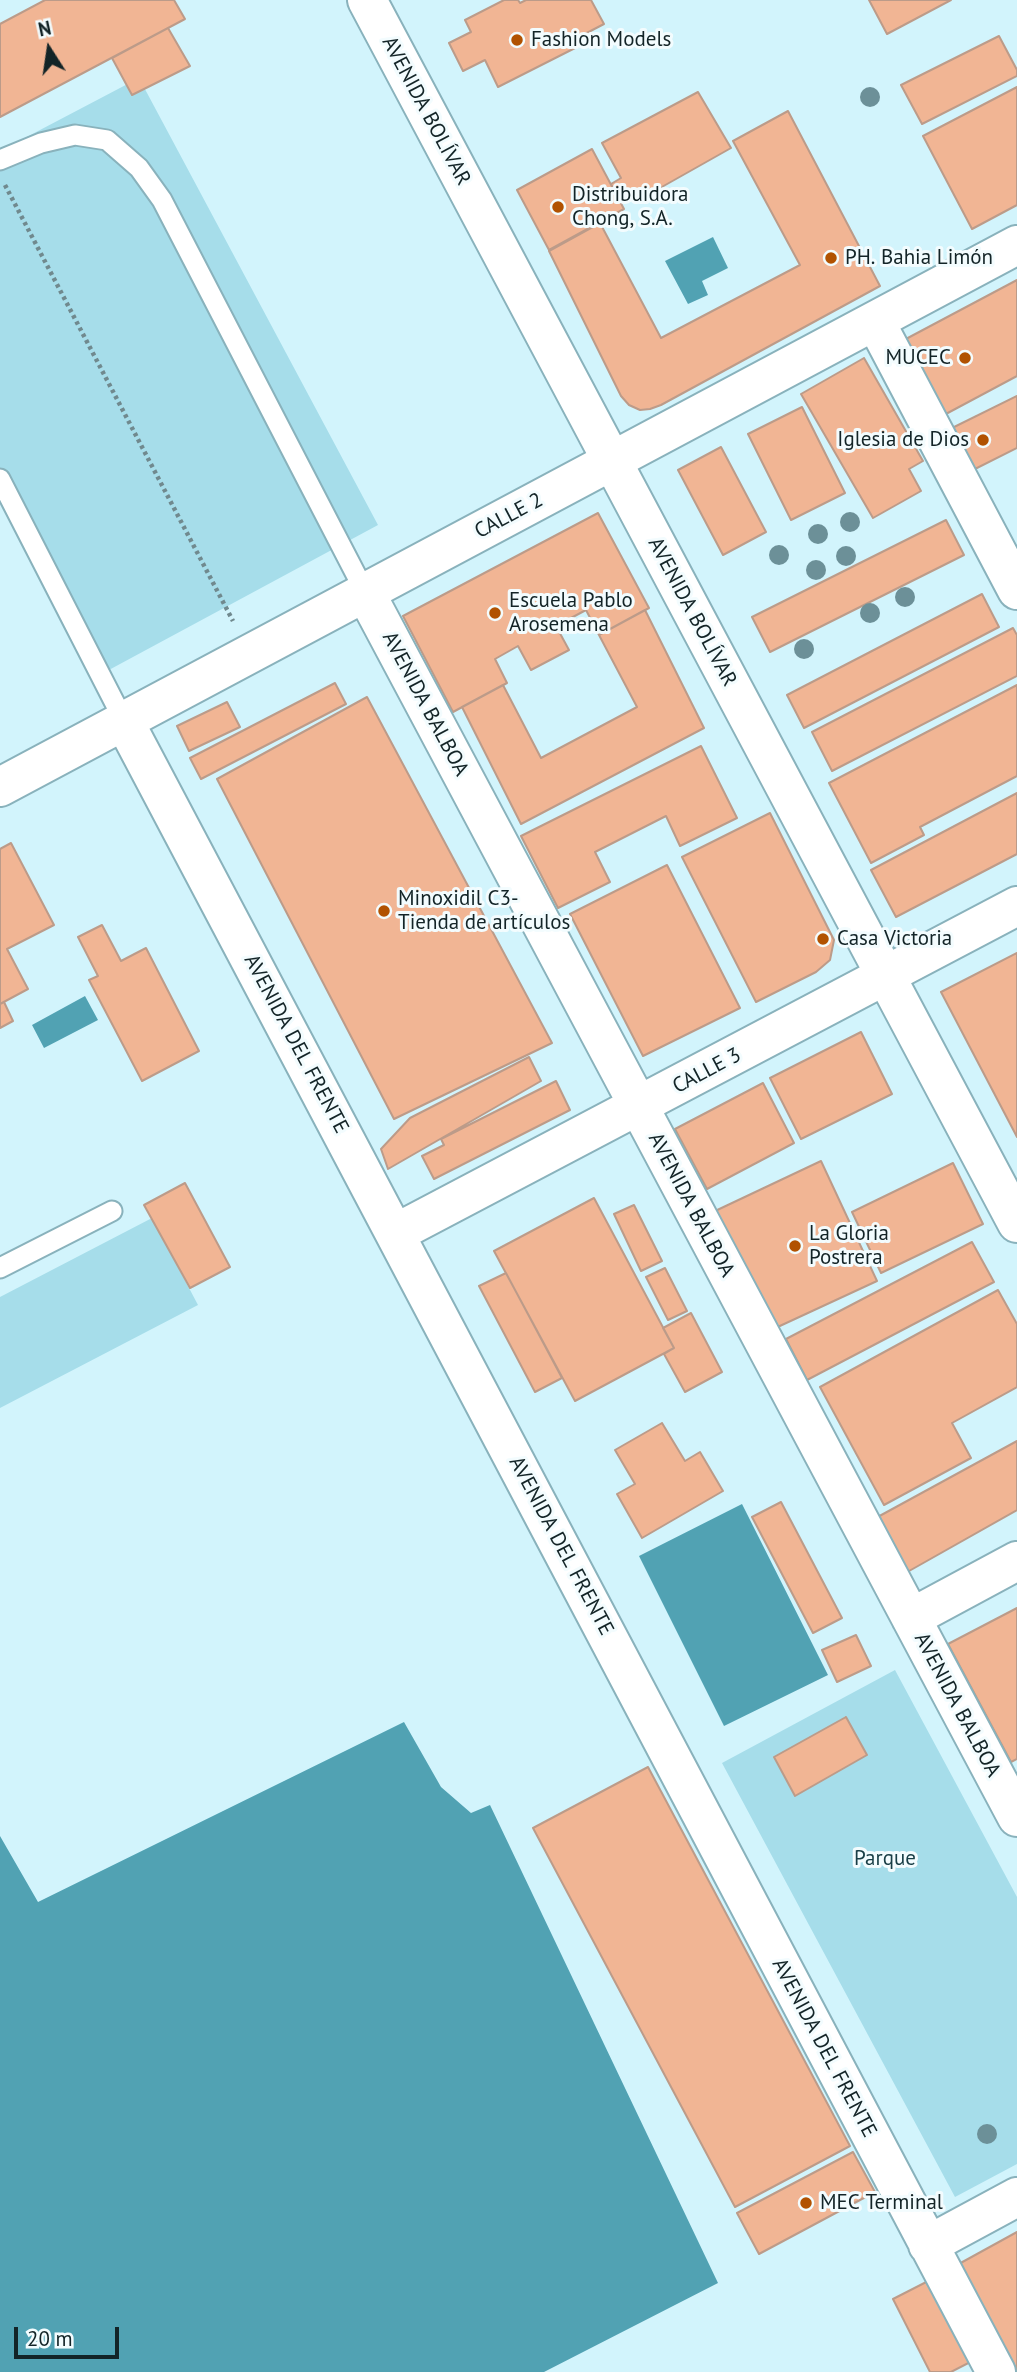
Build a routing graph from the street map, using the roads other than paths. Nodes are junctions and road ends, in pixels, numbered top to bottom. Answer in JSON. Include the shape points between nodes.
{"nodes":[{"id":1,"x":367,"y":0,"type":"edge"},
{"id":2,"x":0,"y":160,"type":"edge"},
{"id":3,"x":1017,"y":245,"type":"edge"},
{"id":4,"x":875,"y":321,"type":"junction"},
{"id":5,"x":612,"y":461,"type":"junction"},
{"id":6,"x":0,"y":479,"type":"edge"},
{"id":7,"x":1017,"y":590,"type":"edge"},
{"id":8,"x":365,"y":592,"type":"junction"},
{"id":9,"x":124,"y":721,"type":"junction"},
{"id":10,"x":0,"y":787,"type":"edge"},
{"id":11,"x":1017,"y":906,"type":"edge"},
{"id":12,"x":886,"y":976,"type":"junction"},
{"id":13,"x":639,"y":1107,"type":"junction"},
{"id":14,"x":112,"y":1211,"type":"dead end"},
{"id":15,"x":1017,"y":1223,"type":"edge"},
{"id":16,"x":396,"y":1233,"type":"junction"},
{"id":17,"x":0,"y":1268,"type":"edge"},
{"id":18,"x":1017,"y":1561,"type":"edge"},
{"id":19,"x":911,"y":1618,"type":"junction"},
{"id":20,"x":1017,"y":1817,"type":"edge"},
{"id":21,"x":1017,"y":2197,"type":"edge"},
{"id":22,"x":928,"y":2245,"type":"junction"},
{"id":23,"x":996,"y":2372,"type":"edge"}],
"edges":[{"from":1,"to":5,"type":"street","name":"AVENIDA BOLÍVAR"},
{"from":2,"to":8,"type":"lane","via":[[75,135],[107,140],[139,168],[162,200]]},
{"from":3,"to":4,"type":"street","name":"CALLE 2"},
{"from":4,"to":5,"type":"street","name":"CALLE 2"},
{"from":4,"to":7,"type":"street"},
{"from":5,"to":8,"type":"street","name":"CALLE 2"},
{"from":5,"to":12,"type":"street","name":"AVENIDA BOLÍVAR"},
{"from":6,"to":9,"type":"lane"},
{"from":8,"to":9,"type":"street","name":"CALLE 2"},
{"from":8,"to":13,"type":"street","name":"AVENIDA BALBOA"},
{"from":9,"to":10,"type":"street","name":"CALLE 2"},
{"from":9,"to":16,"type":"street","name":"AVENIDA DEL FRENTE"},
{"from":11,"to":12,"type":"street","name":"CALLE 3"},
{"from":12,"to":13,"type":"street","name":"CALLE 3"},
{"from":12,"to":15,"type":"street","name":"AVENIDA BOLÍVAR"},
{"from":13,"to":16,"type":"street","name":"CALLE 3"},
{"from":13,"to":19,"type":"street","name":"AVENIDA BALBOA"},
{"from":14,"to":17,"type":"lane"},
{"from":16,"to":22,"type":"street","name":"AVENIDA DEL FRENTE"},
{"from":18,"to":19,"type":"street"},
{"from":19,"to":20,"type":"street","name":"AVENIDA BALBOA"},
{"from":21,"to":22,"type":"street"},
{"from":22,"to":23,"type":"street","name":"AVENIDA DEL FRENTE"}]}
